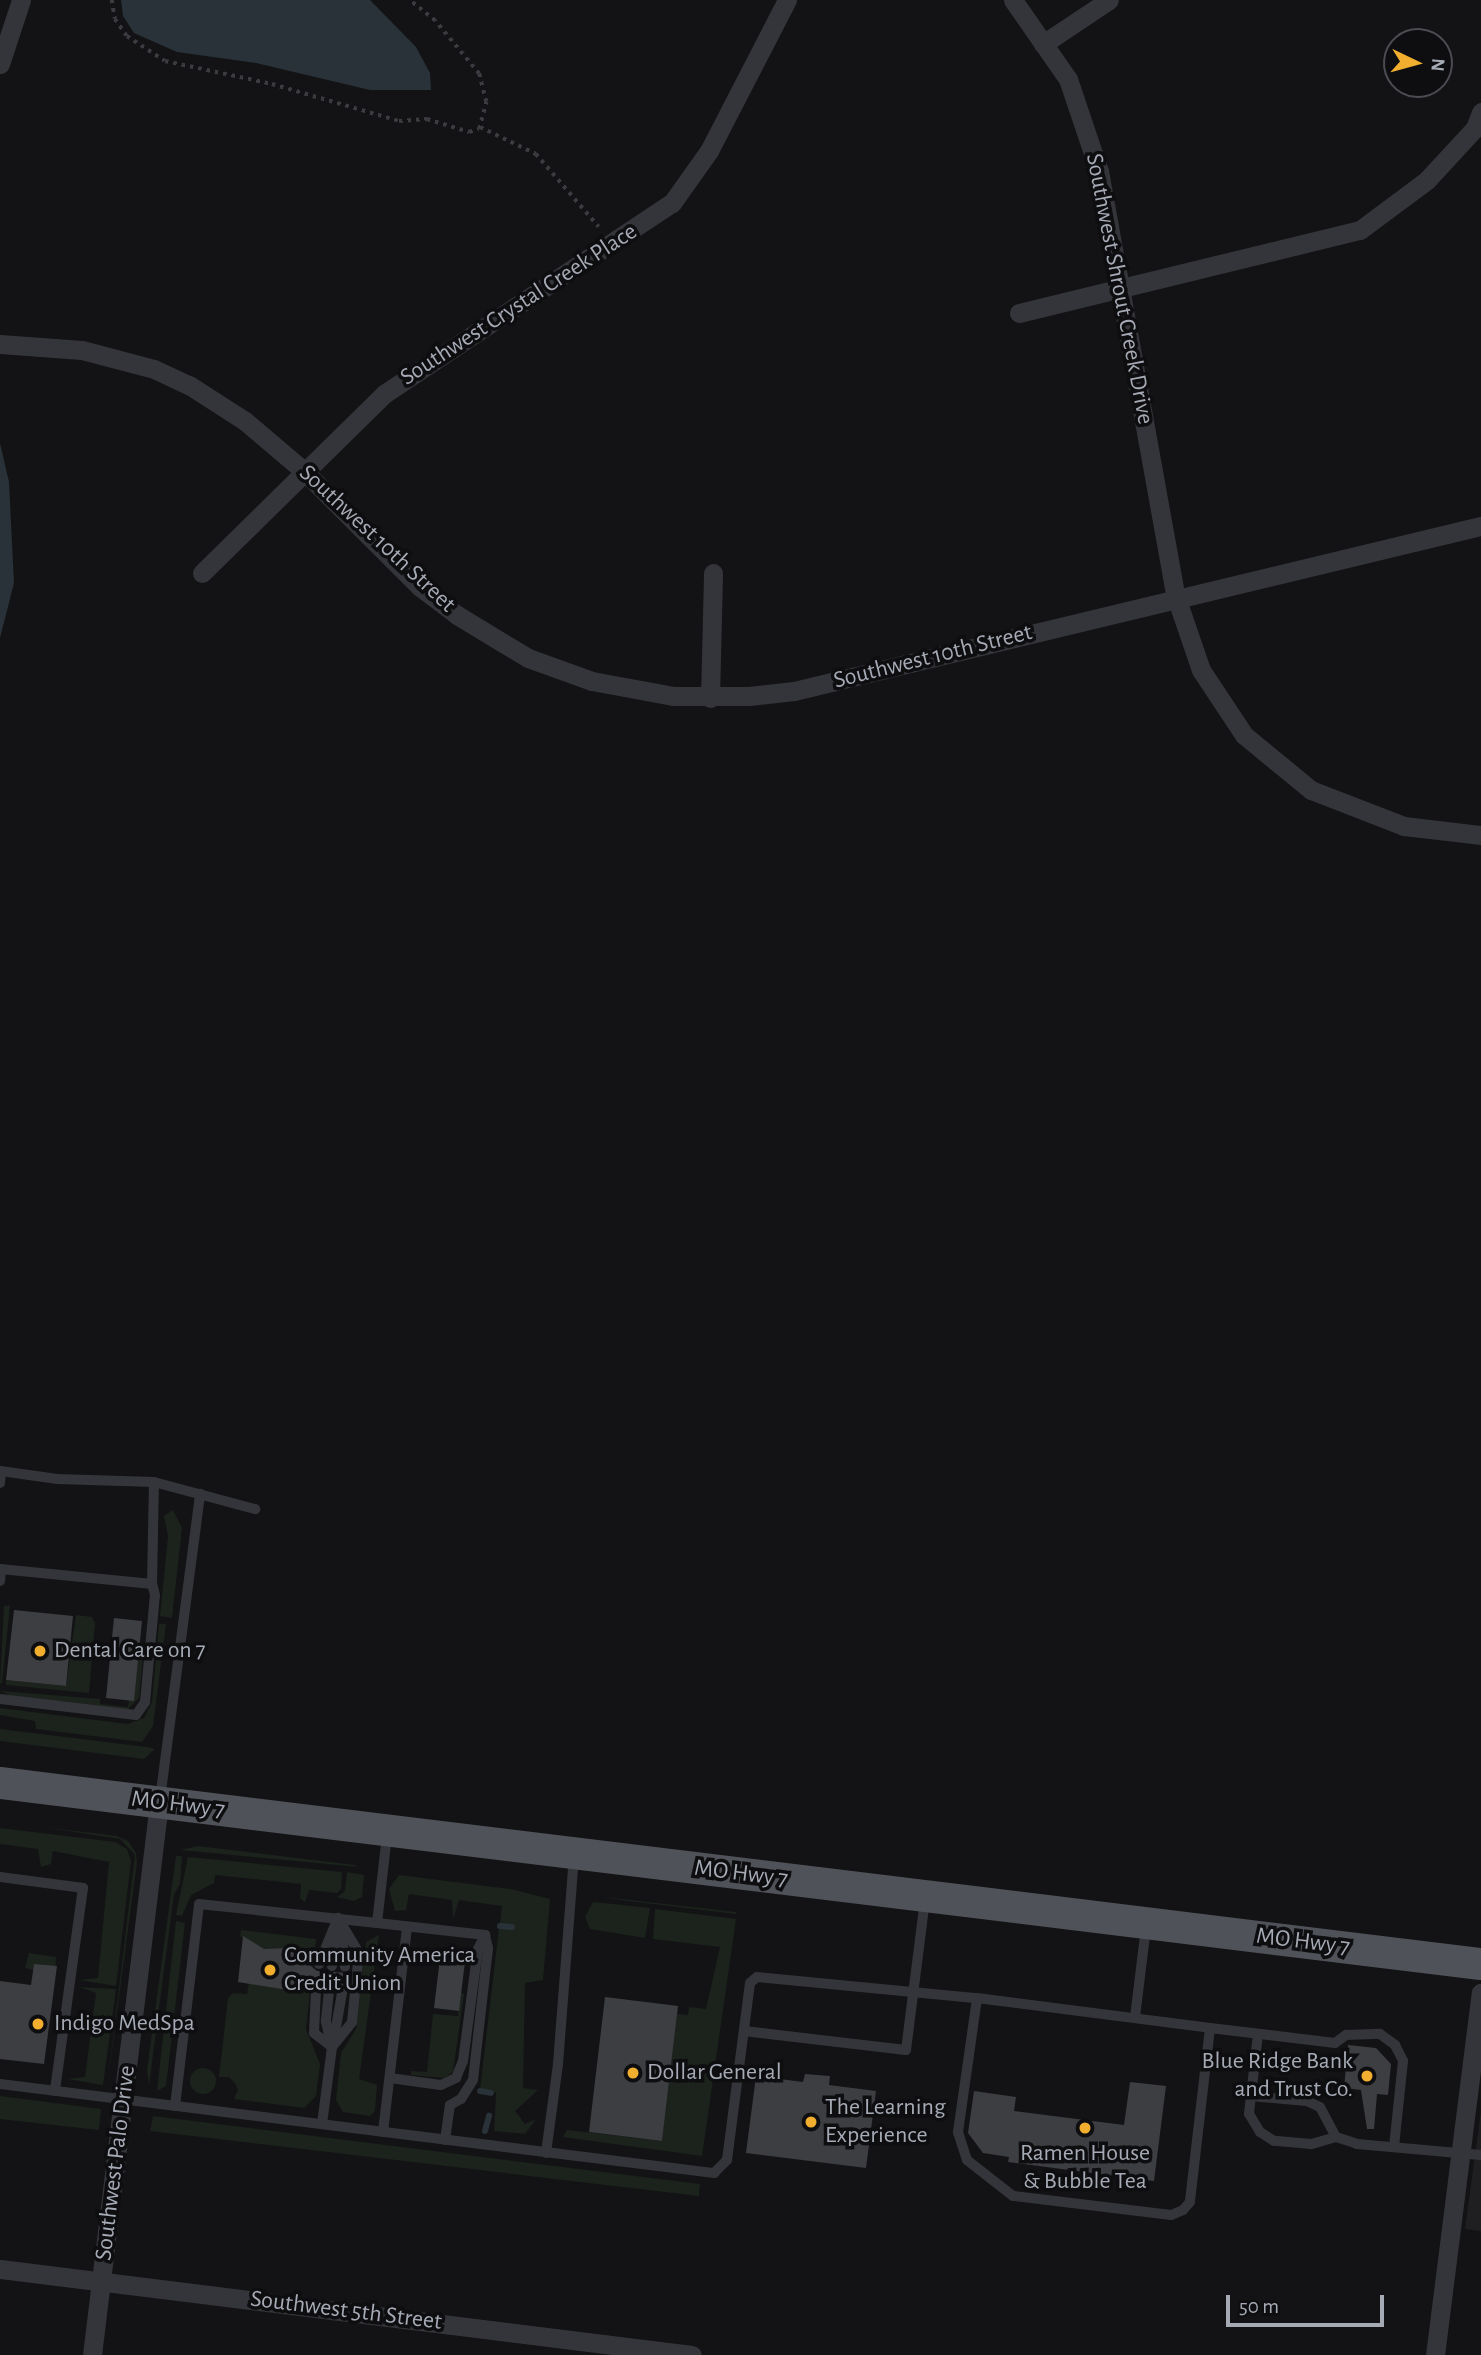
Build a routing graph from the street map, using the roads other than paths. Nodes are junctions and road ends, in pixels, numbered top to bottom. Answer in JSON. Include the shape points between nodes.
{"nodes":[{"id":1,"x":21,"y":0,"type":"edge"},
{"id":2,"x":787,"y":0,"type":"edge"},
{"id":3,"x":1013,"y":0,"type":"edge"},
{"id":4,"x":1110,"y":0,"type":"edge"},
{"id":5,"x":1044,"y":44,"type":"junction"},
{"id":6,"x":0,"y":64,"type":"edge"},
{"id":7,"x":1479,"y":124,"type":"edge"},
{"id":8,"x":1121,"y":289,"type":"junction"},
{"id":9,"x":1019,"y":313,"type":"dead end"},
{"id":10,"x":0,"y":344,"type":"edge"},
{"id":11,"x":306,"y":473,"type":"junction"},
{"id":12,"x":1481,"y":526,"type":"edge"},
{"id":13,"x":202,"y":573,"type":"dead end"},
{"id":14,"x":713,"y":573,"type":"dead end"},
{"id":15,"x":1176,"y":597,"type":"junction"},
{"id":16,"x":710,"y":698,"type":"junction"},
{"id":17,"x":1481,"y":835,"type":"edge"},
{"id":18,"x":1,"y":1471,"type":"edge"},
{"id":19,"x":154,"y":1482,"type":"junction"},
{"id":20,"x":0,"y":1483,"type":"edge"},
{"id":21,"x":200,"y":1494,"type":"junction"},
{"id":22,"x":255,"y":1509,"type":"dead end"},
{"id":23,"x":1,"y":1569,"type":"edge"},
{"id":24,"x":0,"y":1581,"type":"edge"},
{"id":25,"x":152,"y":1584,"type":"junction"},
{"id":26,"x":0,"y":1699,"type":"edge"},
{"id":27,"x":0,"y":1783,"type":"edge"},
{"id":28,"x":159,"y":1804,"type":"junction"},
{"id":29,"x":387,"y":1830,"type":"junction"},
{"id":30,"x":574,"y":1853,"type":"junction"},
{"id":31,"x":0,"y":1877,"type":"edge"},
{"id":32,"x":926,"y":1896,"type":"junction"},
{"id":33,"x":338,"y":1919,"type":"junction"},
{"id":34,"x":377,"y":1923,"type":"junction"},
{"id":35,"x":1147,"y":1923,"type":"junction"},
{"id":36,"x":408,"y":1927,"type":"junction"},
{"id":37,"x":485,"y":1936,"type":"junction"},
{"id":38,"x":319,"y":1964,"type":"dead end"},
{"id":39,"x":1481,"y":1964,"type":"edge"},
{"id":40,"x":332,"y":1966,"type":"dead end"},
{"id":41,"x":345,"y":1967,"type":"dead end"},
{"id":42,"x":316,"y":1990,"type":"dead end"},
{"id":43,"x":913,"y":1991,"type":"junction"},
{"id":44,"x":329,"y":1992,"type":"dead end"},
{"id":45,"x":342,"y":1993,"type":"dead end"},
{"id":46,"x":1481,"y":1993,"type":"edge"},
{"id":47,"x":976,"y":1998,"type":"junction"},
{"id":48,"x":1135,"y":2017,"type":"junction"},
{"id":49,"x":1210,"y":2028,"type":"junction"},
{"id":50,"x":744,"y":2031,"type":"junction"},
{"id":51,"x":1258,"y":2034,"type":"junction"},
{"id":52,"x":332,"y":2047,"type":"junction"},
{"id":53,"x":390,"y":2078,"type":"junction"},
{"id":54,"x":0,"y":2084,"type":"edge"},
{"id":55,"x":55,"y":2091,"type":"junction"},
{"id":56,"x":1251,"y":2095,"type":"junction"},
{"id":57,"x":123,"y":2100,"type":"junction"},
{"id":58,"x":175,"y":2106,"type":"junction"},
{"id":59,"x":323,"y":2124,"type":"junction"},
{"id":60,"x":383,"y":2132,"type":"junction"},
{"id":61,"x":1336,"y":2137,"type":"junction"},
{"id":62,"x":445,"y":2140,"type":"junction"},
{"id":63,"x":1394,"y":2147,"type":"junction"},
{"id":64,"x":546,"y":2152,"type":"junction"},
{"id":65,"x":1460,"y":2154,"type":"junction"},
{"id":66,"x":1481,"y":2155,"type":"edge"},
{"id":67,"x":0,"y":2269,"type":"edge"},
{"id":68,"x":102,"y":2280,"type":"junction"},
{"id":69,"x":92,"y":2355,"type":"edge"},
{"id":70,"x":692,"y":2355,"type":"edge"},
{"id":71,"x":1435,"y":2355,"type":"edge"}],
"edges":[{"from":1,"to":6,"type":"street"},
{"from":2,"to":11,"type":"street","name":"Southwest Crystal Creek Place","via":[[709,151],[672,203],[394,386]]},
{"from":3,"to":5,"type":"street","name":"Southwest Shrout Creek Drive"},
{"from":4,"to":5,"type":"street"},
{"from":5,"to":8,"type":"street","name":"Southwest Shrout Creek Drive","via":[[1068,79],[1099,171]]},
{"from":7,"to":8,"type":"street","via":[[1427,180],[1360,230]]},
{"from":8,"to":9,"type":"street"},
{"from":8,"to":15,"type":"street","name":"Southwest Shrout Creek Drive"},
{"from":10,"to":11,"type":"street","name":"Southwest 10th Street","via":[[56,345],[154,369],[245,421]]},
{"from":11,"to":13,"type":"street","name":"Southwest Crystal Creek Place"},
{"from":11,"to":16,"type":"street","name":"Southwest 10th Street","via":[[420,587],[499,642],[592,681],[636,691]]},
{"from":12,"to":15,"type":"street","name":"Southwest 10th Street"},
{"from":14,"to":16,"type":"street"},
{"from":15,"to":16,"type":"street","name":"Southwest 10th Street","via":[[794,691]]},
{"from":15,"to":17,"type":"street","via":[[1201,670],[1244,735],[1311,790],[1404,826]]},
{"from":18,"to":19,"type":"lane","via":[[57,1479]]},
{"from":18,"to":20,"type":"lane"},
{"from":19,"to":21,"type":"lane"},
{"from":19,"to":25,"type":"lane"},
{"from":21,"to":22,"type":"lane"},
{"from":21,"to":28,"type":"lane"},
{"from":23,"to":24,"type":"lane"},
{"from":23,"to":25,"type":"lane"},
{"from":25,"to":26,"type":"lane","via":[[155,1595],[145,1702],[136,1715]]},
{"from":27,"to":28,"type":"main road","name":"MO Hwy 7"},
{"from":28,"to":29,"type":"main road","name":"MO Hwy 7"},
{"from":28,"to":57,"type":"street","name":"Southwest Palo Drive"},
{"from":29,"to":30,"type":"main road","name":"MO Hwy 7"},
{"from":29,"to":34,"type":"lane"},
{"from":30,"to":32,"type":"main road","name":"MO Hwy 7"},
{"from":30,"to":64,"type":"lane","via":[[558,2064]]},
{"from":31,"to":55,"type":"lane","via":[[83,1888]]},
{"from":32,"to":35,"type":"main road","name":"MO Hwy 7"},
{"from":32,"to":43,"type":"lane"},
{"from":33,"to":34,"type":"lane"},
{"from":33,"to":38,"type":"lane"},
{"from":33,"to":40,"type":"lane"},
{"from":33,"to":41,"type":"lane","via":[[347,1952]]},
{"from":33,"to":52,"type":"lane","via":[[359,1953],[352,2022]]},
{"from":33,"to":58,"type":"lane","via":[[199,1904]]},
{"from":34,"to":36,"type":"lane"},
{"from":35,"to":39,"type":"main road","name":"MO Hwy 7"},
{"from":35,"to":48,"type":"lane"},
{"from":36,"to":37,"type":"lane"},
{"from":36,"to":53,"type":"lane"},
{"from":37,"to":53,"type":"lane","via":[[478,1949],[463,2061],[456,2078],[441,2085]]},
{"from":37,"to":62,"type":"lane","via":[[488,1948],[473,2080],[468,2091],[450,2105]]},
{"from":42,"to":52,"type":"lane","via":[[314,2033]]},
{"from":43,"to":47,"type":"lane"},
{"from":43,"to":50,"type":"lane","via":[[757,1977],[750,1983]]},
{"from":43,"to":50,"type":"lane","via":[[906,2050]]},
{"from":44,"to":52,"type":"lane","via":[[326,2022]]},
{"from":45,"to":52,"type":"lane"},
{"from":46,"to":65,"type":"street"},
{"from":47,"to":48,"type":"lane"},
{"from":47,"to":49,"type":"lane","via":[[960,2147],[967,2160],[1013,2196],[1171,2215],[1183,2210],[1191,2202]]},
{"from":48,"to":49,"type":"lane"},
{"from":49,"to":51,"type":"lane"},
{"from":50,"to":64,"type":"lane","via":[[727,2160],[721,2169],[702,2173]]},
{"from":51,"to":56,"type":"lane"},
{"from":51,"to":63,"type":"lane","via":[[1335,2043],[1363,2032],[1380,2034],[1395,2045],[1404,2061]]},
{"from":52,"to":59,"type":"lane"},
{"from":53,"to":60,"type":"lane"},
{"from":54,"to":55,"type":"lane"},
{"from":55,"to":57,"type":"lane"},
{"from":56,"to":61,"type":"lane","via":[[1314,2104]]},
{"from":56,"to":61,"type":"lane","via":[[1249,2114],[1260,2132],[1274,2141],[1311,2144]]},
{"from":57,"to":58,"type":"lane"},
{"from":57,"to":68,"type":"street","name":"Southwest Palo Drive"},
{"from":58,"to":59,"type":"lane"},
{"from":59,"to":60,"type":"lane"},
{"from":60,"to":62,"type":"lane"},
{"from":61,"to":63,"type":"lane"},
{"from":62,"to":64,"type":"lane"},
{"from":63,"to":65,"type":"lane"},
{"from":65,"to":66,"type":"lane"},
{"from":65,"to":71,"type":"street"},
{"from":67,"to":68,"type":"street","name":"Southwest 5th Street"},
{"from":68,"to":69,"type":"street","name":"Southwest Palo Drive"},
{"from":68,"to":70,"type":"street","name":"Southwest 5th Street"}]}
